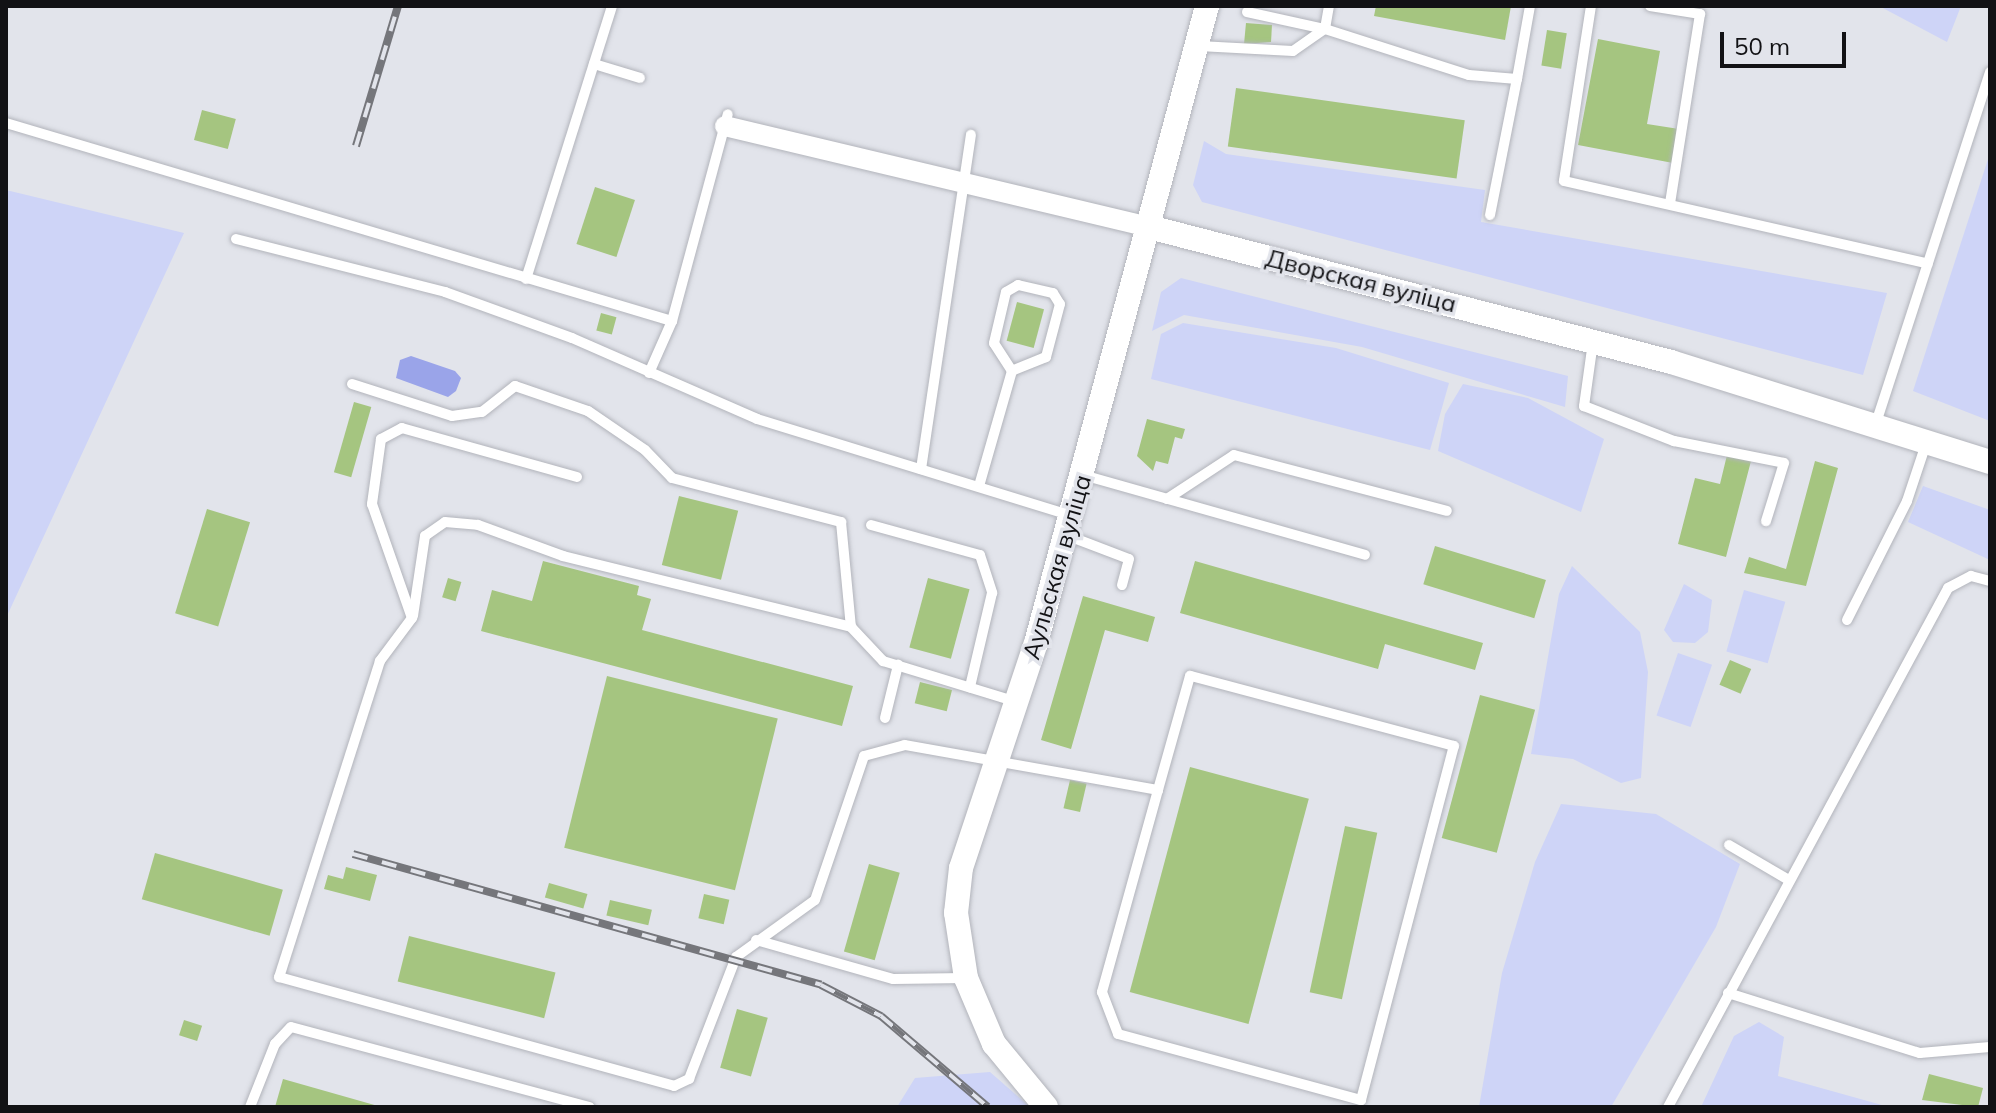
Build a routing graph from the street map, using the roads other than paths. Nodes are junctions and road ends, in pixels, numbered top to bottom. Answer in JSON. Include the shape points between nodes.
{"nodes":[{"id":1,"x":612,"y":6,"type":"edge"},
{"id":2,"x":1207,"y":6,"type":"edge"},
{"id":3,"x":1329,"y":6,"type":"edge"},
{"id":4,"x":1530,"y":6,"type":"edge"},
{"id":5,"x":1591,"y":6,"type":"edge"},
{"id":6,"x":1650,"y":6,"type":"edge"},
{"id":7,"x":1247,"y":12,"type":"dead end"},
{"id":8,"x":1325,"y":29,"type":"junction"},
{"id":9,"x":1199,"y":46,"type":"junction"},
{"id":10,"x":594,"y":64,"type":"junction"},
{"id":11,"x":1990,"y":72,"type":"edge"},
{"id":12,"x":640,"y":78,"type":"dead end"},
{"id":13,"x":1517,"y":79,"type":"junction"},
{"id":14,"x":726,"y":120,"type":"joint"},
{"id":15,"x":6,"y":123,"type":"edge"},
{"id":16,"x":971,"y":135,"type":"dead end"},
{"id":17,"x":960,"y":182,"type":"junction"},
{"id":18,"x":1670,"y":203,"type":"junction"},
{"id":19,"x":1490,"y":215,"type":"dead end"},
{"id":20,"x":1153,"y":228,"type":"junction"},
{"id":21,"x":236,"y":239,"type":"dead end"},
{"id":22,"x":1928,"y":264,"type":"junction"},
{"id":23,"x":526,"y":279,"type":"junction"},
{"id":24,"x":672,"y":321,"type":"junction"},
{"id":25,"x":1593,"y":340,"type":"junction"},
{"id":26,"x":1012,"y":371,"type":"junction"},
{"id":27,"x":649,"y":373,"type":"junction"},
{"id":28,"x":352,"y":384,"type":"dead end"},
{"id":29,"x":1876,"y":423,"type":"junction"},
{"id":30,"x":1927,"y":439,"type":"junction"},
{"id":31,"x":1990,"y":462,"type":"edge"},
{"id":32,"x":921,"y":469,"type":"junction"},
{"id":33,"x":1083,"y":475,"type":"junction"},
{"id":34,"x":577,"y":477,"type":"dead end"},
{"id":35,"x":979,"y":486,"type":"junction"},
{"id":36,"x":1167,"y":499,"type":"junction"},
{"id":37,"x":1447,"y":511,"type":"dead end"},
{"id":38,"x":1766,"y":521,"type":"dead end"},
{"id":39,"x":871,"y":525,"type":"dead end"},
{"id":40,"x":1069,"y":526,"type":"junction"},
{"id":41,"x":1365,"y":555,"type":"dead end"},
{"id":42,"x":1990,"y":581,"type":"edge"},
{"id":43,"x":1122,"y":585,"type":"dead end"},
{"id":44,"x":412,"y":618,"type":"junction"},
{"id":45,"x":1847,"y":620,"type":"dead end"},
{"id":46,"x":851,"y":627,"type":"junction"},
{"id":47,"x":898,"y":665,"type":"junction"},
{"id":48,"x":970,"y":687,"type":"junction"},
{"id":49,"x":1017,"y":702,"type":"junction"},
{"id":50,"x":885,"y":718,"type":"dead end"},
{"id":51,"x":995,"y":756,"type":"junction"},
{"id":52,"x":1158,"y":790,"type":"junction"},
{"id":53,"x":1729,"y":845,"type":"dead end"},
{"id":54,"x":1787,"y":879,"type":"junction"},
{"id":55,"x":756,"y":940,"type":"junction"},
{"id":56,"x":966,"y":978,"type":"junction"},
{"id":57,"x":1728,"y":993,"type":"junction"},
{"id":58,"x":1990,"y":1047,"type":"edge"},
{"id":59,"x":250,"y":1107,"type":"edge"},
{"id":60,"x":588,"y":1107,"type":"edge"},
{"id":61,"x":1046,"y":1107,"type":"edge"},
{"id":62,"x":1668,"y":1107,"type":"edge"}],
"edges":[{"from":1,"to":10,"type":"lane"},
{"from":2,"to":9,"type":"street","name":"Аульская вуліца"},
{"from":3,"to":8,"type":"lane"},
{"from":4,"to":13,"type":"lane"},
{"from":5,"to":18,"type":"lane","via":[[1564,181]]},
{"from":6,"to":18,"type":"lane","via":[[1700,14]]},
{"from":7,"to":8,"type":"lane"},
{"from":8,"to":9,"type":"lane","via":[[1293,51]]},
{"from":8,"to":13,"type":"lane","via":[[1469,75]]},
{"from":9,"to":20,"type":"street","name":"Аульская вуліца"},
{"from":10,"to":12,"type":"lane"},
{"from":10,"to":23,"type":"lane"},
{"from":11,"to":22,"type":"lane"},
{"from":13,"to":19,"type":"lane"},
{"from":14,"to":17,"type":"street","name":"Дворская вуліца"},
{"from":14,"to":24,"type":"lane"},
{"from":15,"to":23,"type":"lane"},
{"from":16,"to":17,"type":"lane"},
{"from":17,"to":20,"type":"street","name":"Дворская вуліца"},
{"from":17,"to":32,"type":"lane","via":[[931,438]]},
{"from":18,"to":22,"type":"lane"},
{"from":20,"to":25,"type":"street","name":"Дворская вуліца"},
{"from":20,"to":33,"type":"street","name":"Аульская вуліца"},
{"from":21,"to":27,"type":"lane","via":[[445,292]]},
{"from":22,"to":29,"type":"lane"},
{"from":23,"to":24,"type":"lane"},
{"from":24,"to":27,"type":"lane"},
{"from":25,"to":29,"type":"street","name":"Дворская вуліца"},
{"from":25,"to":38,"type":"lane","via":[[1584,406],[1674,441],[1784,463]]},
{"from":26,"to":26,"type":"lane","via":[[994,343],[1006,292],[1018,285],[1053,293],[1060,304],[1046,357]]},
{"from":26,"to":35,"type":"lane"},
{"from":27,"to":32,"type":"lane","via":[[757,419]]},
{"from":28,"to":46,"type":"lane","via":[[452,416],[482,412],[515,386],[588,411],[645,450],[672,478],[841,522]]},
{"from":29,"to":30,"type":"street","name":"Дворская вуліца"},
{"from":30,"to":31,"type":"street","name":"Дворская вуліца"},
{"from":30,"to":45,"type":"lane","via":[[1907,501]]},
{"from":32,"to":35,"type":"lane"},
{"from":33,"to":36,"type":"lane"},
{"from":33,"to":40,"type":"street","name":"Аульская вуліца"},
{"from":34,"to":44,"type":"lane","via":[[402,428],[381,439],[372,504]]},
{"from":35,"to":40,"type":"lane"},
{"from":36,"to":37,"type":"lane","via":[[1234,455]]},
{"from":36,"to":41,"type":"lane"},
{"from":39,"to":48,"type":"lane","via":[[980,555],[992,593]]},
{"from":40,"to":43,"type":"lane","via":[[1129,559]]},
{"from":40,"to":49,"type":"street","name":"Аульская вуліца"},
{"from":42,"to":54,"type":"lane","via":[[1971,576],[1948,588]]},
{"from":44,"to":46,"type":"lane","via":[[425,536],[445,522],[478,525],[563,556]]},
{"from":44,"to":55,"type":"lane","via":[[380,661],[279,977],[674,1086],[689,1079],[721,983]]},
{"from":46,"to":47,"type":"lane","via":[[883,661]]},
{"from":47,"to":48,"type":"lane"},
{"from":47,"to":50,"type":"lane"},
{"from":48,"to":49,"type":"lane"},
{"from":49,"to":51,"type":"street","name":"Аульская вуліца"},
{"from":51,"to":52,"type":"lane"},
{"from":51,"to":55,"type":"lane","via":[[905,745],[864,756],[815,900]]},
{"from":51,"to":56,"type":"street","name":"Аульская вуліца","via":[[961,868],[956,913]]},
{"from":52,"to":52,"type":"lane","via":[[1102,992],[1118,1034],[1361,1100],[1454,746],[1190,676]]},
{"from":53,"to":54,"type":"lane"},
{"from":54,"to":57,"type":"lane"},
{"from":55,"to":56,"type":"lane","via":[[893,979]]},
{"from":56,"to":61,"type":"street","name":"Аульская вуліца","via":[[994,1044]]},
{"from":57,"to":58,"type":"lane","via":[[1920,1053]]},
{"from":57,"to":62,"type":"lane"},
{"from":59,"to":60,"type":"lane","via":[[275,1044],[291,1027]]}]}
